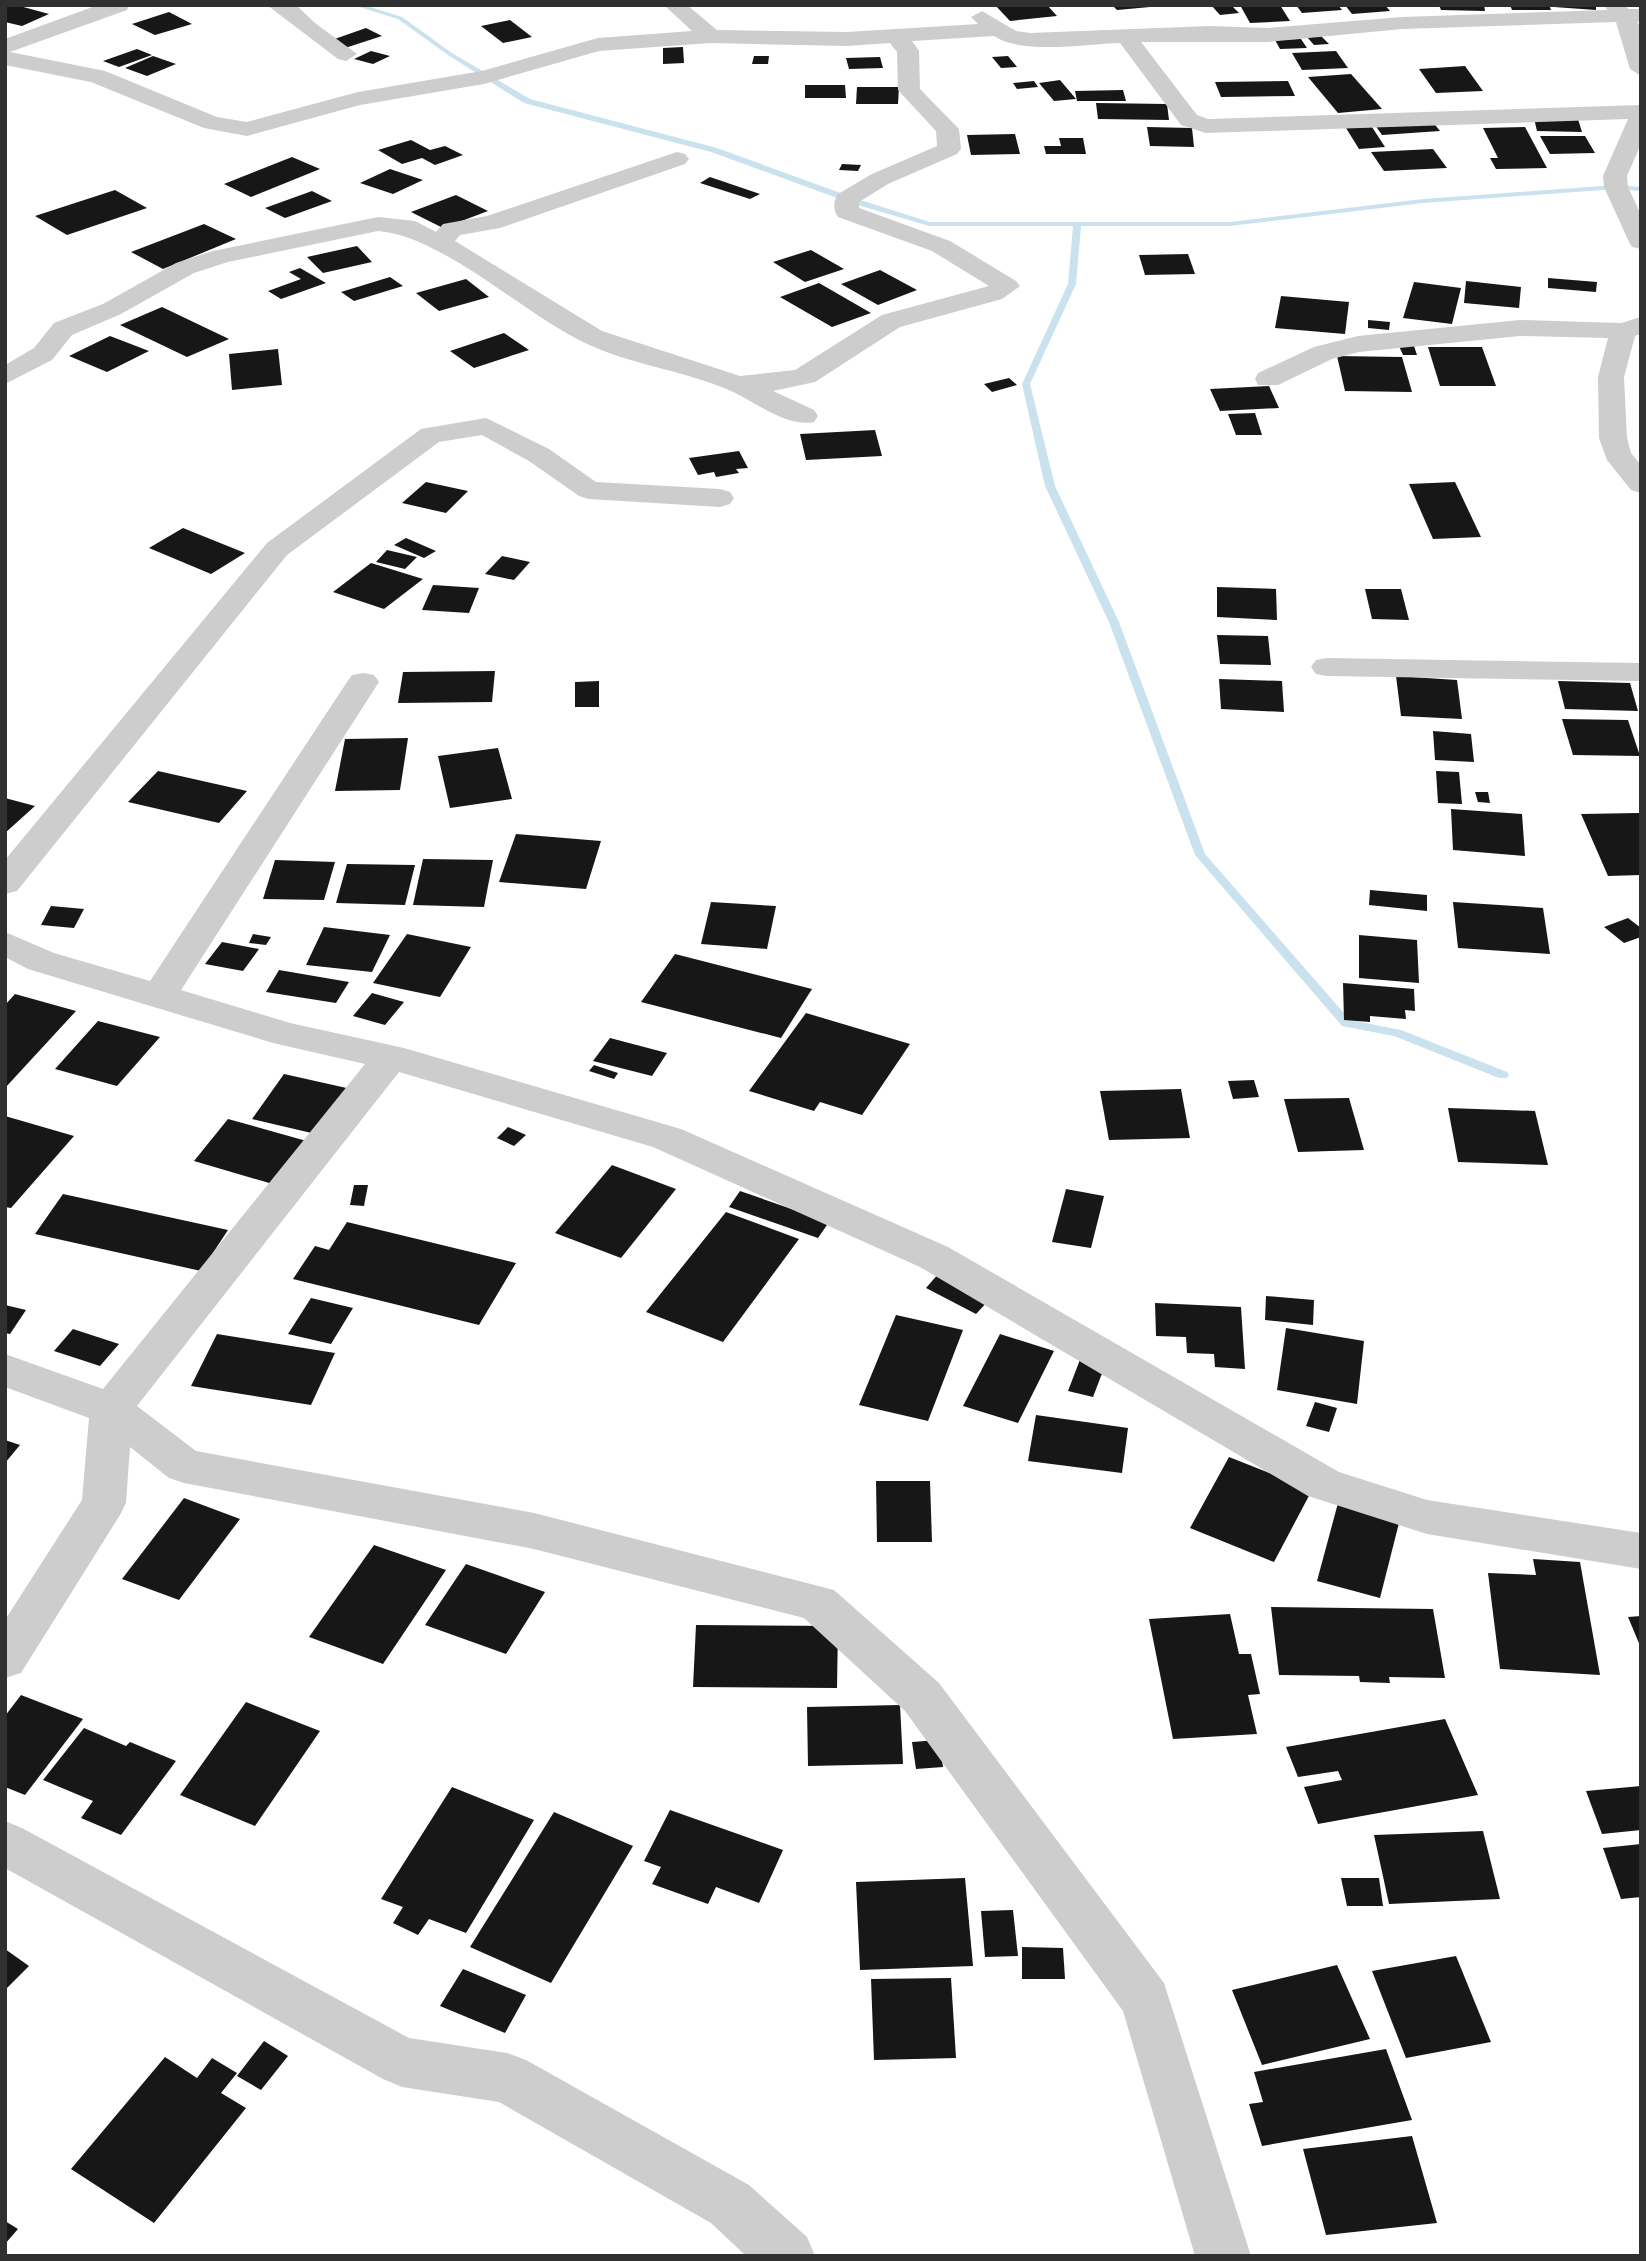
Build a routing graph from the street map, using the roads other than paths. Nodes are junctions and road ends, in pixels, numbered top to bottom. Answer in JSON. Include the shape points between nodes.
{"nodes":[{"id":1,"x":119,"y":5,"type":"edge"},
{"id":2,"x":277,"y":5,"type":"edge"},
{"id":3,"x":674,"y":5,"type":"edge"},
{"id":4,"x":973,"y":5,"type":"edge"},
{"id":5,"x":1626,"y":12,"type":"edge"},
{"id":6,"x":1002,"y":30,"type":"junction"},
{"id":7,"x":711,"y":36,"type":"junction"},
{"id":8,"x":896,"y":36,"type":"junction"},
{"id":9,"x":1127,"y":38,"type":"junction"},
{"id":10,"x":5,"y":47,"type":"edge"},
{"id":11,"x":346,"y":54,"type":"dead end"},
{"id":12,"x":5,"y":58,"type":"edge"},
{"id":13,"x":1641,"y":69,"type":"edge"},
{"id":14,"x":1641,"y":114,"type":"edge"},
{"id":15,"x":677,"y":159,"type":"dead end"},
{"id":16,"x":1641,"y":242,"type":"edge"},
{"id":17,"x":440,"y":243,"type":"junction"},
{"id":18,"x":1632,"y":328,"type":"edge"},
{"id":19,"x":1472,"y":333,"type":"junction"},
{"id":20,"x":1593,"y":364,"type":"junction"},
{"id":21,"x":5,"y":376,"type":"edge"},
{"id":22,"x":1268,"y":379,"type":"dead end"},
{"id":23,"x":738,"y":384,"type":"junction"},
{"id":24,"x":1639,"y":401,"type":"dead end"},
{"id":25,"x":1614,"y":414,"type":"junction"},
{"id":26,"x":804,"y":416,"type":"dead end"},
{"id":27,"x":1641,"y":484,"type":"edge"},
{"id":28,"x":720,"y":498,"type":"dead end"},
{"id":29,"x":1327,"y":667,"type":"dead end"},
{"id":30,"x":1641,"y":672,"type":"edge"},
{"id":31,"x":363,"y":682,"type":"dead end"},
{"id":32,"x":5,"y":883,"type":"edge"},
{"id":33,"x":5,"y":943,"type":"edge"},
{"id":34,"x":160,"y":995,"type":"junction"},
{"id":35,"x":391,"y":1057,"type":"junction"},
{"id":36,"x":5,"y":1370,"type":"edge"},
{"id":37,"x":111,"y":1409,"type":"junction"},
{"id":38,"x":1641,"y":1551,"type":"edge"},
{"id":39,"x":5,"y":1658,"type":"edge"},
{"id":40,"x":5,"y":1843,"type":"edge"},
{"id":41,"x":787,"y":2256,"type":"edge"},
{"id":42,"x":1223,"y":2256,"type":"edge"}],
"edges":[{"from":1,"to":10,"type":"street"},
{"from":2,"to":11,"type":"street"},
{"from":3,"to":7,"type":"street"},
{"from":4,"to":6,"type":"street","via":[[980,16]]},
{"from":5,"to":9,"type":"street","via":[[1268,35]]},
{"from":5,"to":13,"type":"street"},
{"from":6,"to":8,"type":"street"},
{"from":6,"to":9,"type":"street","via":[[1010,37],[1030,40]]},
{"from":7,"to":8,"type":"street"},
{"from":7,"to":12,"type":"street","via":[[598,45],[474,79],[358,99],[247,129],[212,123],[97,76]]},
{"from":8,"to":23,"type":"street","via":[[908,51],[909,90],[947,129],[949,149],[847,199],[847,212],[941,246],[1007,286],[891,321],[805,376]]},
{"from":9,"to":14,"type":"street","via":[[1189,120],[1206,126],[1359,123],[1504,112]]},
{"from":14,"to":16,"type":"street","via":[[1615,176]]},
{"from":15,"to":17,"type":"street","via":[[491,223],[452,229]]},
{"from":17,"to":21,"type":"street","via":[[406,226],[377,225],[205,261],[63,329],[43,354]]},
{"from":17,"to":23,"type":"street","via":[[593,337]]},
{"from":18,"to":19,"type":"street"},
{"from":18,"to":20,"type":"street"},
{"from":19,"to":20,"type":"street","via":[[1524,341]]},
{"from":19,"to":22,"type":"street","via":[[1358,344],[1323,353]]},
{"from":20,"to":25,"type":"street"},
{"from":23,"to":26,"type":"street"},
{"from":24,"to":25,"type":"street"},
{"from":25,"to":27,"type":"street","via":[[1617,454]]},
{"from":28,"to":32,"type":"street","via":[[589,490],[486,426],[431,435],[277,549]]},
{"from":29,"to":30,"type":"street"},
{"from":31,"to":34,"type":"street"},
{"from":33,"to":34,"type":"street","via":[[41,961]]},
{"from":34,"to":35,"type":"street","via":[[286,1034]]},
{"from":35,"to":37,"type":"street"},
{"from":35,"to":38,"type":"street","via":[[667,1138],[884,1234],[934,1257],[1324,1484],[1427,1517]]},
{"from":36,"to":37,"type":"street"},
{"from":37,"to":39,"type":"street","via":[[104,1503]]},
{"from":37,"to":42,"type":"street","via":[[184,1466],[534,1531],[818,1603],[922,1697],[1146,2000]]},
{"from":40,"to":41,"type":"street","via":[[402,2062],[508,2078],[730,2204]]}]}
